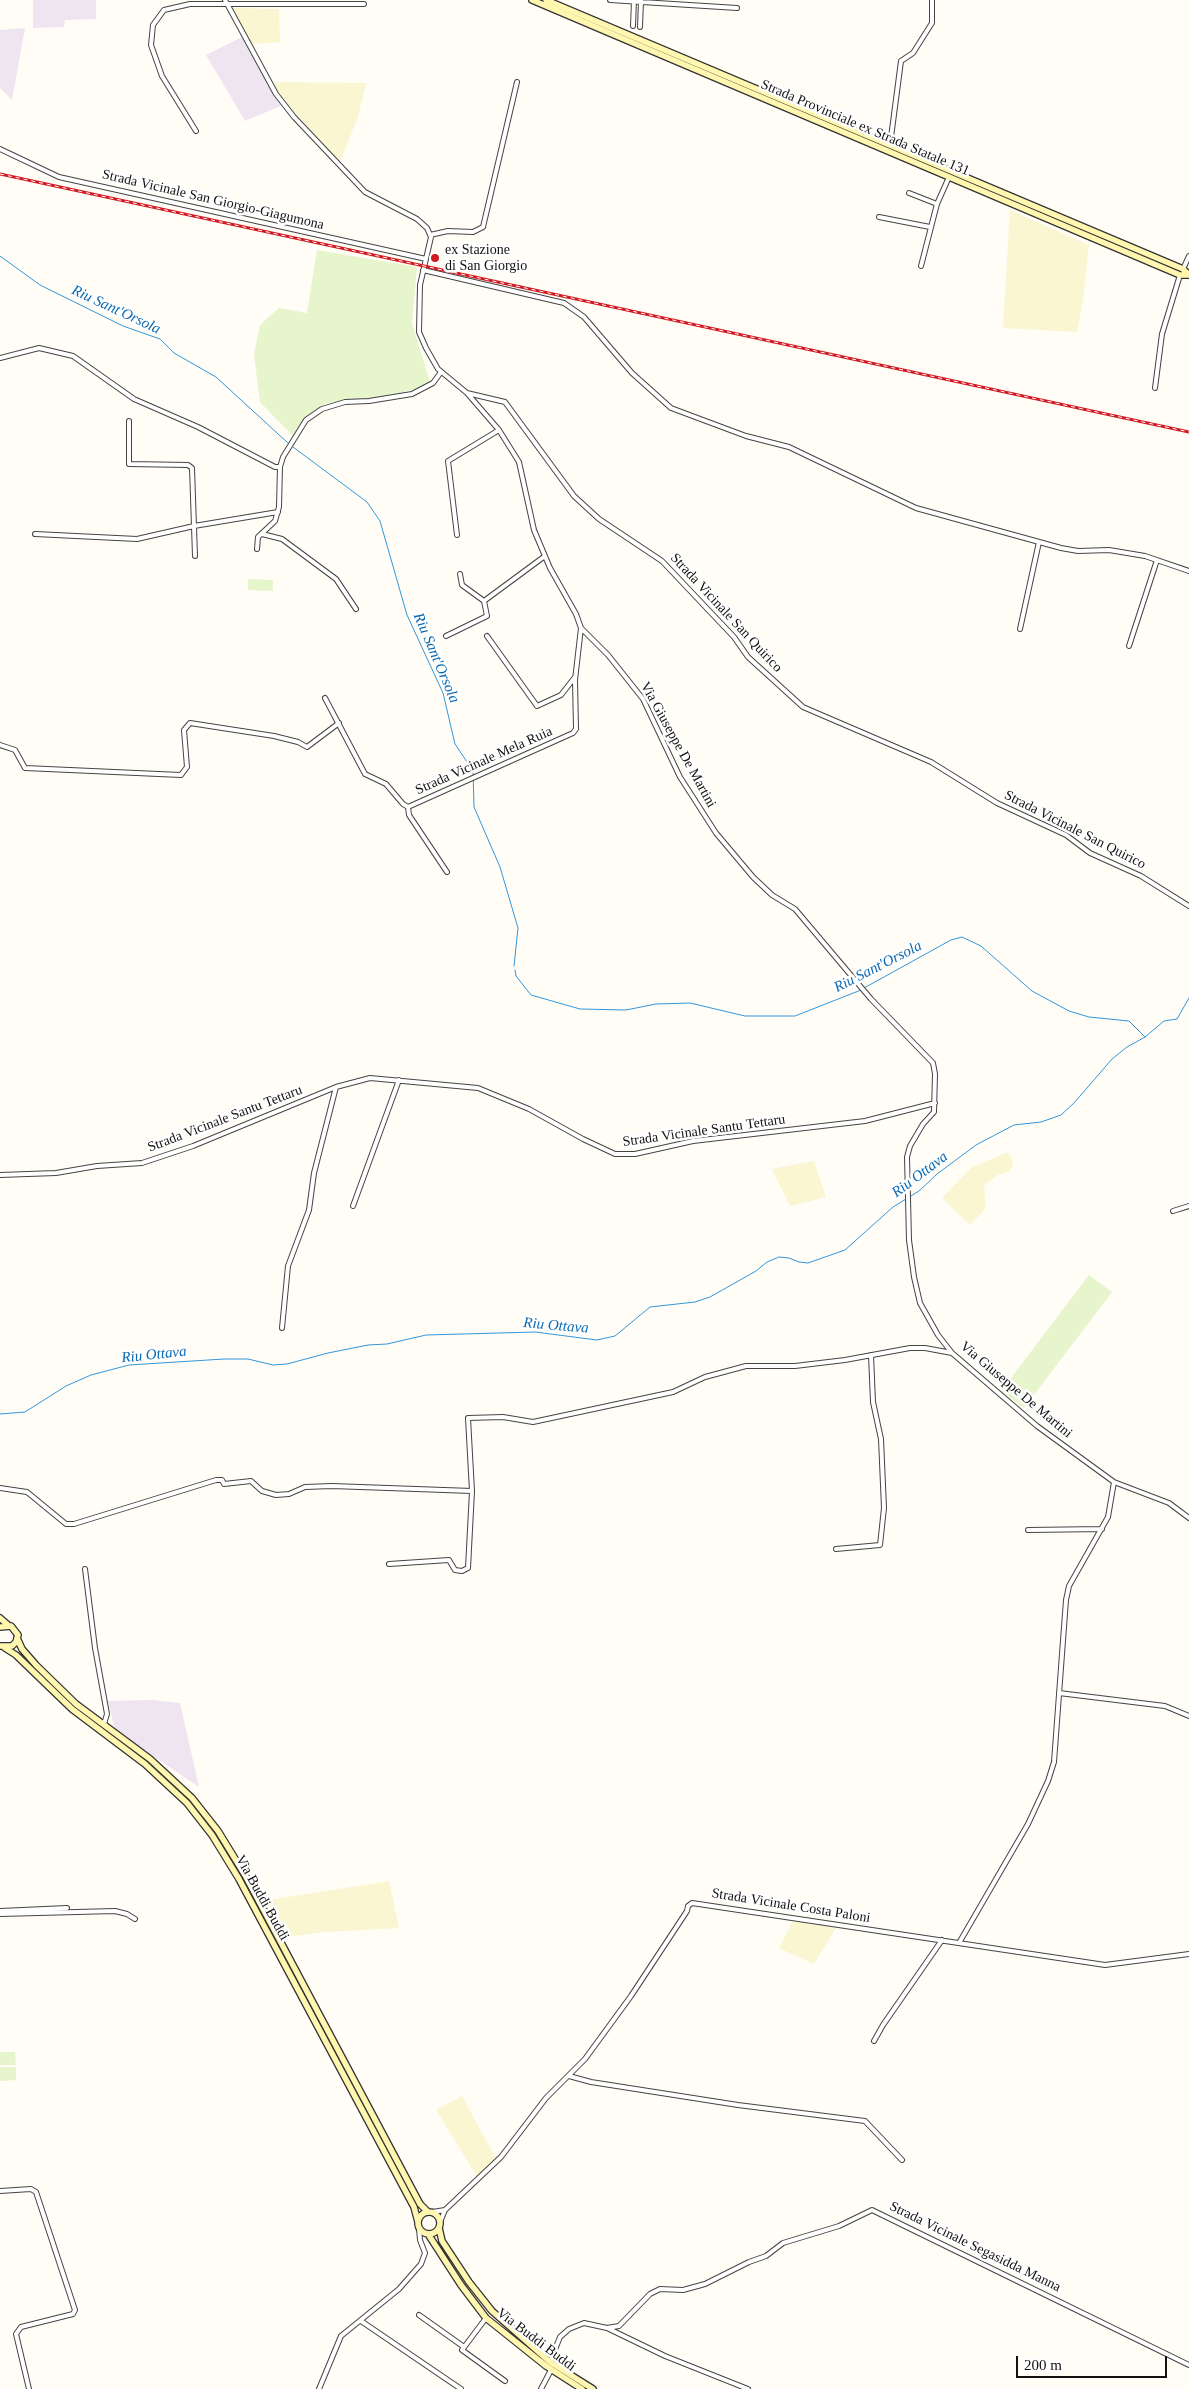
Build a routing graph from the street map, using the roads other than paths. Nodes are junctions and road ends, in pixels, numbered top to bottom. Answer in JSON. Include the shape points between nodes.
{"nodes":[{"id":1,"x":225,"y":0,"type":"edge"},
{"id":2,"x":532,"y":0,"type":"edge"},
{"id":3,"x":546,"y":0,"type":"edge"},
{"id":4,"x":610,"y":0,"type":"edge"},
{"id":5,"x":932,"y":0,"type":"edge"},
{"id":6,"x":634,"y":1,"type":"edge"},
{"id":7,"x":641,"y":1,"type":"edge"},
{"id":8,"x":696,"y":2,"type":"edge"},
{"id":9,"x":703,"y":2,"type":"edge"},
{"id":10,"x":364,"y":4,"type":"dead end"},
{"id":11,"x":227,"y":5,"type":"junction"},
{"id":12,"x":737,"y":8,"type":"dead end"},
{"id":13,"x":633,"y":26,"type":"dead end"},
{"id":14,"x":640,"y":27,"type":"dead end"},
{"id":15,"x":517,"y":82,"type":"dead end"},
{"id":16,"x":196,"y":130,"type":"dead end"},
{"id":17,"x":890,"y":146,"type":"junction"},
{"id":18,"x":0,"y":149,"type":"edge"},
{"id":19,"x":949,"y":177,"type":"junction"},
{"id":20,"x":909,"y":193,"type":"dead end"},
{"id":21,"x":936,"y":204,"type":"junction"},
{"id":22,"x":879,"y":217,"type":"dead end"},
{"id":23,"x":930,"y":227,"type":"junction"},
{"id":24,"x":430,"y":235,"type":"junction"},
{"id":25,"x":1189,"y":256,"type":"edge"},
{"id":26,"x":426,"y":259,"type":"junction"},
{"id":27,"x":922,"y":266,"type":"dead end"},
{"id":28,"x":423,"y":270,"type":"junction"},
{"id":29,"x":1182,"y":272,"type":"junction"},
{"id":30,"x":1189,"y":275,"type":"edge"},
{"id":31,"x":0,"y":358,"type":"edge"},
{"id":32,"x":441,"y":372,"type":"junction"},
{"id":33,"x":1155,"y":388,"type":"dead end"},
{"id":34,"x":467,"y":393,"type":"junction"},
{"id":35,"x":129,"y":421,"type":"dead end"},
{"id":36,"x":499,"y":430,"type":"junction"},
{"id":37,"x":280,"y":467,"type":"junction"},
{"id":38,"x":278,"y":512,"type":"junction"},
{"id":39,"x":194,"y":526,"type":"junction"},
{"id":40,"x":35,"y":534,"type":"dead end"},
{"id":41,"x":262,"y":534,"type":"junction"},
{"id":42,"x":457,"y":535,"type":"dead end"},
{"id":43,"x":1039,"y":542,"type":"junction"},
{"id":44,"x":257,"y":549,"type":"dead end"},
{"id":45,"x":195,"y":556,"type":"dead end"},
{"id":46,"x":545,"y":556,"type":"junction"},
{"id":47,"x":1157,"y":560,"type":"junction"},
{"id":48,"x":1189,"y":570,"type":"edge"},
{"id":49,"x":460,"y":574,"type":"dead end"},
{"id":50,"x":484,"y":601,"type":"junction"},
{"id":51,"x":356,"y":609,"type":"dead end"},
{"id":52,"x":581,"y":628,"type":"junction"},
{"id":53,"x":1020,"y":629,"type":"dead end"},
{"id":54,"x":446,"y":636,"type":"dead end"},
{"id":55,"x":487,"y":636,"type":"dead end"},
{"id":56,"x":1129,"y":646,"type":"dead end"},
{"id":57,"x":576,"y":676,"type":"junction"},
{"id":58,"x":326,"y":698,"type":"dead end"},
{"id":59,"x":339,"y":723,"type":"junction"},
{"id":60,"x":0,"y":745,"type":"edge"},
{"id":61,"x":408,"y":807,"type":"junction"},
{"id":62,"x":447,"y":872,"type":"dead end"},
{"id":63,"x":1189,"y":898,"type":"edge"},
{"id":64,"x":1187,"y":905,"type":"edge"},
{"id":65,"x":399,"y":1080,"type":"junction"},
{"id":66,"x":336,"y":1087,"type":"junction"},
{"id":67,"x":935,"y":1103,"type":"junction"},
{"id":68,"x":0,"y":1175,"type":"edge"},
{"id":69,"x":353,"y":1206,"type":"dead end"},
{"id":70,"x":1189,"y":1206,"type":"edge"},
{"id":71,"x":1173,"y":1211,"type":"dead end"},
{"id":72,"x":282,"y":1328,"type":"dead end"},
{"id":73,"x":952,"y":1353,"type":"junction"},
{"id":74,"x":871,"y":1355,"type":"junction"},
{"id":75,"x":1114,"y":1482,"type":"junction"},
{"id":76,"x":0,"y":1488,"type":"edge"},
{"id":77,"x":472,"y":1491,"type":"junction"},
{"id":78,"x":1189,"y":1518,"type":"edge"},
{"id":79,"x":1102,"y":1528,"type":"junction"},
{"id":80,"x":1028,"y":1530,"type":"dead end"},
{"id":81,"x":836,"y":1549,"type":"dead end"},
{"id":82,"x":389,"y":1564,"type":"dead end"},
{"id":83,"x":85,"y":1569,"type":"dead end"},
{"id":84,"x":0,"y":1618,"type":"edge"},
{"id":85,"x":8,"y":1625,"type":"junction"},
{"id":86,"x":0,"y":1627,"type":"edge"},
{"id":87,"x":18,"y":1638,"type":"junction"},
{"id":88,"x":2,"y":1647,"type":"edge"},
{"id":89,"x":1059,"y":1693,"type":"junction"},
{"id":90,"x":1189,"y":1716,"type":"edge"},
{"id":91,"x":104,"y":1724,"type":"junction"},
{"id":92,"x":67,"y":1908,"type":"dead end"},
{"id":93,"x":0,"y":1913,"type":"edge"},
{"id":94,"x":135,"y":1919,"type":"dead end"},
{"id":95,"x":942,"y":1940,"type":"junction"},
{"id":96,"x":959,"y":1943,"type":"junction"},
{"id":97,"x":1189,"y":1954,"type":"edge"},
{"id":98,"x":874,"y":2041,"type":"dead end"},
{"id":99,"x":569,"y":2076,"type":"junction"},
{"id":100,"x":902,"y":2160,"type":"dead end"},
{"id":101,"x":0,"y":2191,"type":"edge"},
{"id":102,"x":445,"y":2210,"type":"junction"},
{"id":103,"x":430,"y":2212,"type":"junction"},
{"id":104,"x":418,"y":2222,"type":"junction"},
{"id":105,"x":439,"y":2225,"type":"junction"},
{"id":106,"x":419,"y":2229,"type":"junction"},
{"id":107,"x":428,"y":2234,"type":"junction"},
{"id":108,"x":418,"y":2316,"type":"dead end"},
{"id":109,"x":486,"y":2318,"type":"junction"},
{"id":110,"x":361,"y":2321,"type":"junction"},
{"id":111,"x":607,"y":2328,"type":"junction"},
{"id":112,"x":464,"y":2347,"type":"junction"},
{"id":113,"x":550,"y":2362,"type":"junction"},
{"id":114,"x":1189,"y":2364,"type":"edge"},
{"id":115,"x":551,"y":2370,"type":"junction"},
{"id":116,"x":505,"y":2381,"type":"dead end"},
{"id":117,"x":30,"y":2389,"type":"edge"},
{"id":118,"x":319,"y":2389,"type":"edge"},
{"id":119,"x":462,"y":2389,"type":"edge"},
{"id":120,"x":541,"y":2389,"type":"edge"},
{"id":121,"x":582,"y":2389,"type":"edge"},
{"id":122,"x":593,"y":2389,"type":"edge"},
{"id":123,"x":748,"y":2389,"type":"edge"}],
"edges":[{"from":1,"to":11,"type":"street"},
{"from":2,"to":19,"type":"main road","name":"Strada Provinciale ex Strada Statale 131"},
{"from":3,"to":17,"type":"main road","name":"Strada Provinciale ex Strada Statale 131"},
{"from":4,"to":6,"type":"street"},
{"from":5,"to":17,"type":"street","via":[[932,23],[913,53],[900,61]]},
{"from":6,"to":7,"type":"street"},
{"from":6,"to":13,"type":"street"},
{"from":7,"to":8,"type":"street"},
{"from":7,"to":14,"type":"street"},
{"from":8,"to":9,"type":"street"},
{"from":9,"to":12,"type":"street"},
{"from":10,"to":11,"type":"street"},
{"from":11,"to":16,"type":"street","via":[[190,4],[164,10],[153,25],[151,45],[162,76]]},
{"from":11,"to":24,"type":"street","via":[[276,94],[294,117],[356,184],[383,203],[417,220]]},
{"from":15,"to":24,"type":"street","via":[[483,226],[474,232],[448,231]]},
{"from":17,"to":29,"type":"main road","name":"Strada Provinciale ex Strada Statale 131"},
{"from":18,"to":26,"type":"street","name":"Strada Vicinale San Giorgio-Giagumona","via":[[59,177]]},
{"from":19,"to":21,"type":"street"},
{"from":19,"to":29,"type":"main road","name":"Strada Provinciale ex Strada Statale 131"},
{"from":20,"to":21,"type":"street"},
{"from":21,"to":23,"type":"street"},
{"from":22,"to":23,"type":"street"},
{"from":23,"to":27,"type":"street"},
{"from":24,"to":26,"type":"street","name":"Via Giuseppe De Martini"},
{"from":25,"to":29,"type":"street"},
{"from":26,"to":28,"type":"street","name":"Via Giuseppe De Martini"},
{"from":28,"to":32,"type":"street","name":"Via Giuseppe De Martini","via":[[419,332]]},
{"from":28,"to":43,"type":"street","via":[[564,303],[584,317],[632,373],[671,408],[746,436],[788,447],[916,508]]},
{"from":29,"to":30,"type":"main road","name":"Strada Provinciale ex Strada Statale 131"},
{"from":29,"to":33,"type":"street","via":[[1162,334]]},
{"from":31,"to":37,"type":"street","via":[[39,348],[73,356],[134,399]]},
{"from":32,"to":34,"type":"street","name":"Via Giuseppe De Martini"},
{"from":32,"to":37,"type":"street","via":[[433,384],[412,394],[345,402],[322,409],[306,420]]},
{"from":34,"to":36,"type":"street","name":"Via Giuseppe De Martini"},
{"from":34,"to":64,"type":"street","name":"Strada Vicinale San Quirico","via":[[505,402],[574,496],[599,519],[662,561],[734,636],[748,657],[803,707],[932,762],[997,803],[1066,835],[1090,853],[1141,876]]},
{"from":35,"to":39,"type":"street","via":[[129,464],[188,464],[192,468]]},
{"from":36,"to":42,"type":"street","via":[[448,461]]},
{"from":36,"to":46,"type":"street","name":"Via Giuseppe De Martini","via":[[519,462],[534,530]]},
{"from":37,"to":38,"type":"street"},
{"from":38,"to":39,"type":"street"},
{"from":38,"to":41,"type":"street","via":[[275,521]]},
{"from":39,"to":40,"type":"street","via":[[137,539]]},
{"from":39,"to":45,"type":"street"},
{"from":41,"to":44,"type":"street","via":[[258,537]]},
{"from":41,"to":51,"type":"street","via":[[282,540],[336,579]]},
{"from":43,"to":47,"type":"street","via":[[1069,550],[1109,550]]},
{"from":43,"to":53,"type":"street"},
{"from":46,"to":50,"type":"street"},
{"from":46,"to":52,"type":"street","name":"Via Giuseppe De Martini"},
{"from":47,"to":48,"type":"street"},
{"from":47,"to":56,"type":"street"},
{"from":49,"to":50,"type":"street","via":[[462,585]]},
{"from":50,"to":54,"type":"street","via":[[487,616]]},
{"from":52,"to":57,"type":"street","name":"Strada Vicinale Mela Ruia"},
{"from":52,"to":67,"type":"street","name":"Via Giuseppe De Martini","via":[[608,654],[643,699],[680,777],[716,834],[772,895],[795,908],[871,999],[933,1063]]},
{"from":55,"to":57,"type":"street","via":[[537,706],[561,695]]},
{"from":57,"to":61,"type":"street","name":"Strada Vicinale Mela Ruia","via":[[574,733]]},
{"from":58,"to":59,"type":"street","name":"Strada Vicinale Mela Ruia"},
{"from":59,"to":60,"type":"street","via":[[306,747],[274,736],[190,722],[184,730],[187,767],[181,775],[25,768],[15,750]]},
{"from":59,"to":61,"type":"street","name":"Strada Vicinale Mela Ruia","via":[[365,774],[386,784]]},
{"from":61,"to":62,"type":"street","via":[[409,814]]},
{"from":63,"to":64,"type":"street"},
{"from":65,"to":66,"type":"street","name":"Strada Vicinale Santu Tettaru","via":[[370,1078]]},
{"from":65,"to":67,"type":"street","name":"Strada Vicinale Santu Tettaru","via":[[478,1088],[529,1109],[615,1154],[635,1154],[712,1138],[855,1123]]},
{"from":65,"to":69,"type":"street"},
{"from":66,"to":68,"type":"street","name":"Strada Vicinale Santu Tettaru","via":[[193,1146],[142,1163],[56,1173]]},
{"from":66,"to":72,"type":"street","via":[[314,1173],[309,1210],[288,1266]]},
{"from":67,"to":73,"type":"street","name":"Via Giuseppe De Martini","via":[[934,1112],[910,1146],[907,1157],[908,1210],[914,1278],[920,1303]]},
{"from":70,"to":71,"type":"street"},
{"from":73,"to":74,"type":"street","via":[[925,1348]]},
{"from":73,"to":75,"type":"street","name":"Via Giuseppe De Martini","via":[[1037,1426]]},
{"from":74,"to":77,"type":"street","via":[[795,1366],[746,1366],[705,1377],[673,1392],[533,1422],[503,1417],[468,1418]]},
{"from":74,"to":81,"type":"street","via":[[884,1499],[880,1546]]},
{"from":75,"to":78,"type":"street","name":"Via Giuseppe De Martini","via":[[1169,1503]]},
{"from":75,"to":79,"type":"street","via":[[1112,1507]]},
{"from":76,"to":77,"type":"street","via":[[27,1492],[66,1524],[216,1480],[222,1480],[224,1484],[251,1481],[262,1491],[276,1495],[305,1487],[332,1486]]},
{"from":77,"to":82,"type":"street","via":[[468,1568],[455,1570],[448,1560]]},
{"from":79,"to":80,"type":"street"},
{"from":79,"to":89,"type":"street","via":[[1070,1586],[1066,1600]]},
{"from":83,"to":91,"type":"street","via":[[107,1714]]},
{"from":84,"to":85,"type":"main road"},
{"from":85,"to":86,"type":"main road"},
{"from":85,"to":87,"type":"main road","name":"Via Buddi Buddi"},
{"from":87,"to":88,"type":"main road","via":[[12,1646]]},
{"from":87,"to":91,"type":"main road","name":"Via Buddi Buddi","via":[[22,1649],[36,1665],[76,1704]]},
{"from":88,"to":104,"type":"main road","name":"Via Buddi Buddi","via":[[16,1655],[72,1709],[146,1764],[187,1803],[212,1835],[239,1879],[410,2198]]},
{"from":89,"to":90,"type":"street","via":[[1165,1706]]},
{"from":89,"to":96,"type":"street","via":[[1054,1762],[1043,1795]]},
{"from":91,"to":103,"type":"main road","name":"Via Buddi Buddi","via":[[150,1759],[185,1792],[218,1831],[245,1875],[420,2204]]},
{"from":92,"to":93,"type":"street"},
{"from":93,"to":94,"type":"street","via":[[115,1911]]},
{"from":95,"to":96,"type":"street","name":"Strada Vicinale Costa Paloni"},
{"from":95,"to":98,"type":"street"},
{"from":95,"to":99,"type":"street","name":"Strada Vicinale Costa Paloni","via":[[692,1903],[631,1996]]},
{"from":96,"to":97,"type":"street","name":"Strada Vicinale Costa Paloni","via":[[1105,1965]]},
{"from":99,"to":100,"type":"street","via":[[738,2105],[865,2122]]},
{"from":99,"to":102,"type":"street","name":"Strada Vicinale Costa Paloni","via":[[546,2098],[501,2156]]},
{"from":101,"to":117,"type":"street","via":[[31,2189],[36,2192],[75,2310],[73,2314],[21,2327],[16,2334]]},
{"from":102,"to":103,"type":"street"},
{"from":102,"to":105,"type":"street","name":"Strada Vicinale Costa Paloni"},
{"from":103,"to":104,"type":"main road","via":[[421,2215]]},
{"from":103,"to":105,"type":"main road","via":[[438,2216]]},
{"from":104,"to":106,"type":"main road"},
{"from":105,"to":107,"type":"main road"},
{"from":105,"to":113,"type":"main road","name":"Via Buddi Buddi","via":[[442,2241],[492,2311]]},
{"from":106,"to":107,"type":"main road"},
{"from":106,"to":110,"type":"street","via":[[425,2253],[421,2264],[398,2290]]},
{"from":107,"to":109,"type":"main road","name":"Via Buddi Buddi"},
{"from":108,"to":112,"type":"street"},
{"from":109,"to":112,"type":"street"},
{"from":109,"to":115,"type":"main road","name":"Via Buddi Buddi"},
{"from":110,"to":118,"type":"street","via":[[341,2336]]},
{"from":110,"to":119,"type":"street"},
{"from":111,"to":113,"type":"street","via":[[584,2323],[569,2329],[560,2337]]},
{"from":111,"to":114,"type":"street","name":"Strada Vicinale Segasidda Manna","via":[[619,2326],[650,2294],[660,2289],[683,2290],[705,2284],[766,2256],[783,2243],[839,2226],[872,2210]]},
{"from":111,"to":123,"type":"street","via":[[665,2356]]},
{"from":112,"to":116,"type":"street","via":[[462,2350]]},
{"from":113,"to":122,"type":"main road","name":"Via Buddi Buddi"},
{"from":115,"to":120,"type":"street"},
{"from":115,"to":121,"type":"main road","name":"Via Buddi Buddi"}]}
